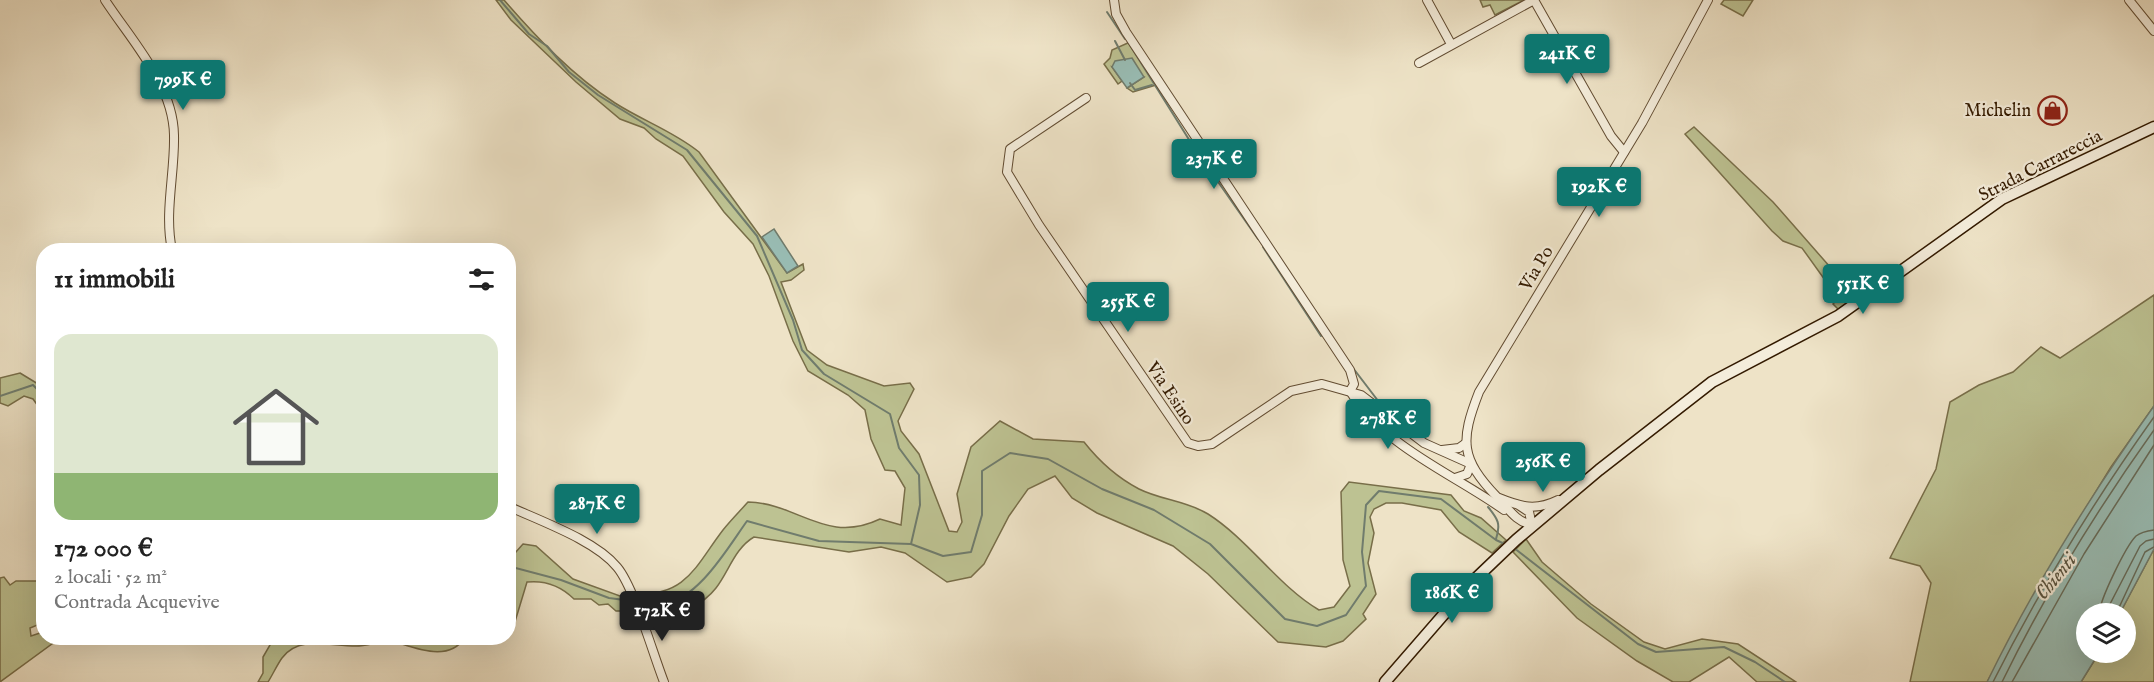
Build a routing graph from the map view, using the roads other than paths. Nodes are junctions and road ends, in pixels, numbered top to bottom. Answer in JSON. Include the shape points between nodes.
{"nodes":[{"id":1,"x":105,"y":0,"type":"edge"},
{"id":2,"x":1114,"y":0,"type":"edge"},
{"id":3,"x":1427,"y":0,"type":"edge"},
{"id":4,"x":1708,"y":0,"type":"edge"},
{"id":5,"x":2129,"y":0,"type":"edge"},
{"id":6,"x":2154,"y":31,"type":"edge"},
{"id":7,"x":1451,"y":44,"type":"junction"},
{"id":8,"x":1419,"y":63,"type":"dead end"},
{"id":9,"x":1086,"y":98,"type":"dead end"},
{"id":10,"x":2154,"y":127,"type":"edge"},
{"id":11,"x":1624,"y":152,"type":"junction"},
{"id":12,"x":170,"y":243,"type":"edge"},
{"id":13,"x":1350,"y":391,"type":"junction"},
{"id":14,"x":1466,"y":442,"type":"junction"},
{"id":15,"x":1437,"y":449,"type":"junction"},
{"id":16,"x":1471,"y":464,"type":"junction"},
{"id":17,"x":1455,"y":478,"type":"junction"},
{"id":18,"x":1568,"y":496,"type":"junction"},
{"id":19,"x":1498,"y":497,"type":"junction"},
{"id":20,"x":1520,"y":506,"type":"junction"},
{"id":21,"x":516,"y":510,"type":"edge"},
{"id":22,"x":1514,"y":517,"type":"junction"},
{"id":23,"x":1532,"y":525,"type":"junction"},
{"id":24,"x":1517,"y":539,"type":"junction"},
{"id":25,"x":664,"y":682,"type":"edge"},
{"id":26,"x":1385,"y":682,"type":"edge"}],
"edges":[{"from":1,"to":12,"type":"street","via":[[153,73],[171,112],[174,135]]},
{"from":2,"to":13,"type":"street","via":[[1116,14],[1126,32],[1350,369],[1354,384]]},
{"from":3,"to":7,"type":"street"},
{"from":4,"to":11,"type":"street","name":"Via Po"},
{"from":5,"to":6,"type":"street"},
{"from":7,"to":8,"type":"street"},
{"from":7,"to":11,"type":"street","via":[[1534,0],[1611,136]]},
{"from":9,"to":13,"type":"street","name":"Via Esino","via":[[1010,149],[1007,171],[1039,225],[1183,438],[1192,445],[1212,444],[1302,387],[1322,384]]},
{"from":10,"to":18,"type":"main road","name":"Strada Carrareccia","via":[[2002,199],[1838,316],[1712,382]]},
{"from":11,"to":14,"type":"street","name":"Via Po","via":[[1479,392],[1467,426]]},
{"from":13,"to":15,"type":"street","name":"Via Esino"},
{"from":13,"to":17,"type":"street","via":[[1365,414],[1392,437]]},
{"from":14,"to":15,"type":"street","via":[[1454,449]]},
{"from":14,"to":16,"type":"street","name":"Via Po"},
{"from":15,"to":16,"type":"street","name":"Via Esino"},
{"from":16,"to":17,"type":"street","via":[[1467,474]]},
{"from":16,"to":19,"type":"street","via":[[1481,482]]},
{"from":17,"to":22,"type":"street"},
{"from":18,"to":20,"type":"street","via":[[1540,508]]},
{"from":18,"to":23,"type":"main road","name":"Strada Carrareccia"},
{"from":19,"to":20,"type":"street"},
{"from":19,"to":22,"type":"street"},
{"from":20,"to":23,"type":"street","via":[[1529,512]]},
{"from":21,"to":25,"type":"street","via":[[611,560],[625,579]]},
{"from":22,"to":23,"type":"street"},
{"from":22,"to":24,"type":"street"},
{"from":23,"to":24,"type":"main road","name":"Strada Carrareccia"},
{"from":24,"to":26,"type":"main road","name":"Strada Carrareccia","via":[[1471,583]]}]}
